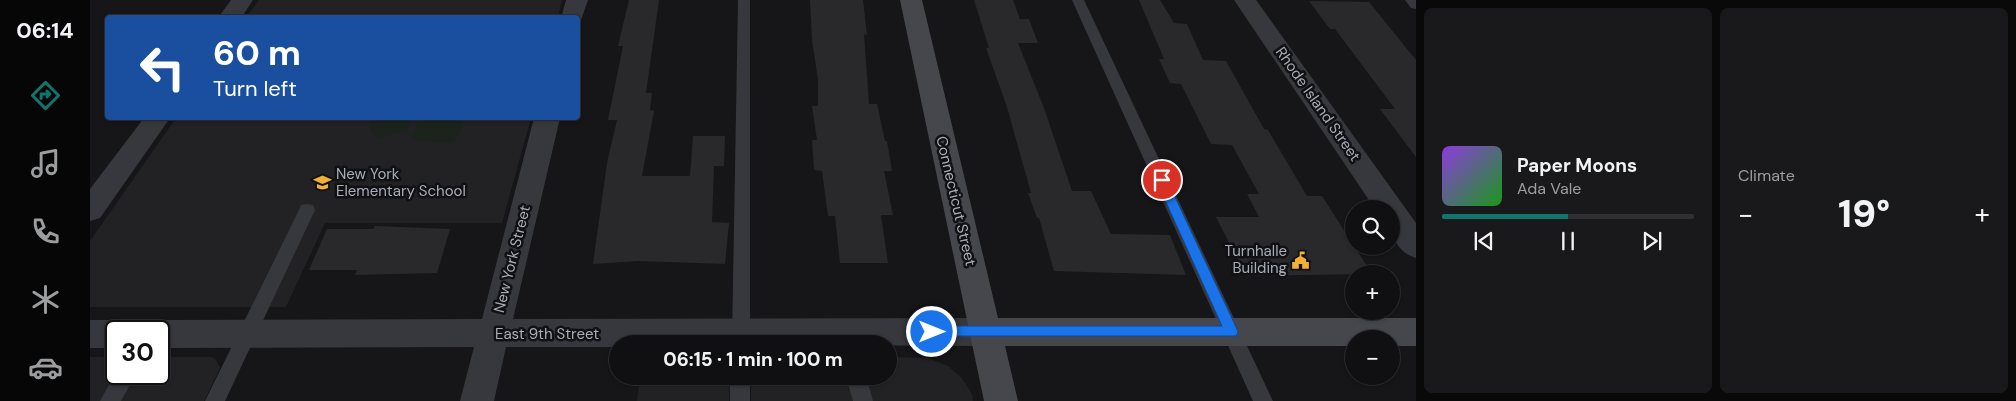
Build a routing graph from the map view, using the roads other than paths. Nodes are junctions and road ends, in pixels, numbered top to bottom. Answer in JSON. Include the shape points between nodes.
{"nodes":[{"id":1,"x":242,"y":0,"type":"edge"},
{"id":2,"x":576,"y":0,"type":"edge"},
{"id":3,"x":744,"y":0,"type":"edge"},
{"id":4,"x":911,"y":0,"type":"edge"},
{"id":5,"x":1078,"y":0,"type":"edge"},
{"id":6,"x":1245,"y":0,"type":"edge"},
{"id":7,"x":1412,"y":0,"type":"edge"},
{"id":8,"x":1416,"y":5,"type":"edge"},
{"id":9,"x":231,"y":15,"type":"edge"},
{"id":10,"x":573,"y":15,"type":"edge"},
{"id":11,"x":156,"y":120,"type":"edge"},
{"id":12,"x":547,"y":120,"type":"edge"},
{"id":13,"x":1384,"y":200,"type":"edge"},
{"id":14,"x":90,"y":210,"type":"edge"},
{"id":15,"x":307,"y":210,"type":"dead end"},
{"id":16,"x":1400,"y":223,"type":"edge"},
{"id":17,"x":1416,"y":246,"type":"edge"},
{"id":18,"x":985,"y":332,"type":"junction"},
{"id":19,"x":1232,"y":332,"type":"junction"},
{"id":20,"x":1416,"y":332,"type":"edge"},
{"id":21,"x":90,"y":334,"type":"edge"},
{"id":22,"x":105,"y":334,"type":"edge"},
{"id":23,"x":170,"y":334,"type":"edge"},
{"id":24,"x":248,"y":334,"type":"junction"},
{"id":25,"x":494,"y":334,"type":"junction"},
{"id":26,"x":741,"y":335,"type":"edge"},
{"id":27,"x":609,"y":336,"type":"edge"},
{"id":28,"x":897,"y":336,"type":"edge"},
{"id":29,"x":119,"y":385,"type":"edge"},
{"id":30,"x":740,"y":385,"type":"edge"},
{"id":31,"x":859,"y":385,"type":"edge"},
{"id":32,"x":110,"y":401,"type":"edge"},
{"id":33,"x":215,"y":401,"type":"edge"},
{"id":34,"x":477,"y":401,"type":"edge"},
{"id":35,"x":740,"y":401,"type":"edge"},
{"id":36,"x":863,"y":401,"type":"edge"},
{"id":37,"x":1001,"y":401,"type":"edge"},
{"id":38,"x":1264,"y":401,"type":"edge"}],
"edges":[{"from":1,"to":9,"type":"street"},
{"from":2,"to":10,"type":"street"},
{"from":3,"to":26,"type":"lane"},
{"from":4,"to":18,"type":"street","name":"Connecticut Street"},
{"from":5,"to":19,"type":"lane"},
{"from":6,"to":13,"type":"street","name":"Rhode Island Street"},
{"from":7,"to":8,"type":"lane"},
{"from":11,"to":14,"type":"street"},
{"from":12,"to":25,"type":"street","name":"New York Street"},
{"from":15,"to":24,"type":"lane"},
{"from":16,"to":17,"type":"street","name":"Rhode Island Street"},
{"from":18,"to":19,"type":"street","name":"East 9th Street"},
{"from":18,"to":28,"type":"street","name":"East 9th Street"},
{"from":18,"to":37,"type":"street","name":"Connecticut Street"},
{"from":19,"to":20,"type":"street","name":"East 9th Street"},
{"from":19,"to":38,"type":"lane"},
{"from":21,"to":22,"type":"street"},
{"from":23,"to":24,"type":"street","name":"East 9th Street"},
{"from":24,"to":25,"type":"street","name":"East 9th Street"},
{"from":24,"to":33,"type":"lane"},
{"from":25,"to":27,"type":"street","name":"East 9th Street"},
{"from":25,"to":34,"type":"street","name":"New York Street"},
{"from":29,"to":32,"type":"lane"},
{"from":30,"to":35,"type":"lane"},
{"from":31,"to":36,"type":"lane"}]}
